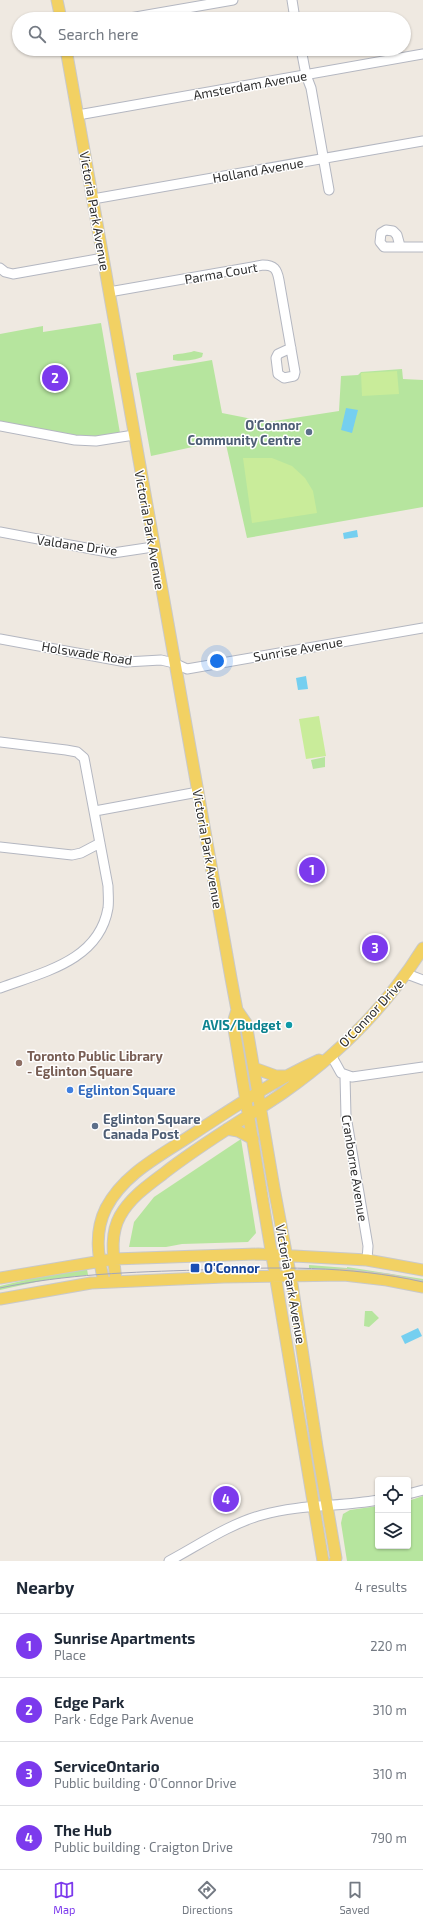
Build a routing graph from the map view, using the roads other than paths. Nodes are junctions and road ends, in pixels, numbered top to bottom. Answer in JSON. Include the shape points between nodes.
{"nodes":[{"id":1,"x":57,"y":0,"type":"edge"},
{"id":2,"x":233,"y":0,"type":"edge"},
{"id":3,"x":292,"y":0,"type":"edge"},
{"id":4,"x":60,"y":12,"type":"edge"},
{"id":5,"x":164,"y":12,"type":"edge"},
{"id":6,"x":294,"y":12,"type":"edge"},
{"id":7,"x":423,"y":54,"type":"edge"},
{"id":8,"x":67,"y":56,"type":"edge"},
{"id":9,"x":302,"y":56,"type":"edge"},
{"id":10,"x":306,"y":75,"type":"junction"},
{"id":11,"x":78,"y":115,"type":"junction"},
{"id":12,"x":423,"y":141,"type":"edge"},
{"id":13,"x":323,"y":158,"type":"junction"},
{"id":14,"x":329,"y":190,"type":"dead end"},
{"id":15,"x":93,"y":199,"type":"junction"},
{"id":16,"x":400,"y":246,"type":"dead end"},
{"id":17,"x":423,"y":247,"type":"edge"},
{"id":18,"x":103,"y":258,"type":"junction"},
{"id":19,"x":0,"y":268,"type":"edge"},
{"id":20,"x":109,"y":292,"type":"junction"},
{"id":21,"x":291,"y":348,"type":"dead end"},
{"id":22,"x":0,"y":426,"type":"edge"},
{"id":23,"x":134,"y":435,"type":"junction"},
{"id":24,"x":0,"y":532,"type":"edge"},
{"id":25,"x":154,"y":547,"type":"junction"},
{"id":26,"x":423,"y":628,"type":"edge"},
{"id":27,"x":0,"y":639,"type":"edge"},
{"id":28,"x":174,"y":663,"type":"junction"},
{"id":29,"x":0,"y":742,"type":"edge"},
{"id":30,"x":198,"y":792,"type":"junction"},
{"id":31,"x":95,"y":811,"type":"junction"},
{"id":32,"x":100,"y":843,"type":"junction"},
{"id":33,"x":0,"y":847,"type":"edge"},
{"id":34,"x":423,"y":948,"type":"edge"},
{"id":35,"x":407,"y":974,"type":"junction"},
{"id":36,"x":423,"y":980,"type":"edge"},
{"id":37,"x":0,"y":988,"type":"edge"},
{"id":38,"x":237,"y":1010,"type":"junction"},
{"id":39,"x":331,"y":1055,"type":"junction"},
{"id":40,"x":423,"y":1066,"type":"edge"},
{"id":41,"x":254,"y":1068,"type":"junction"},
{"id":42,"x":290,"y":1075,"type":"junction"},
{"id":43,"x":346,"y":1076,"type":"junction"},
{"id":44,"x":243,"y":1078,"type":"junction"},
{"id":45,"x":258,"y":1092,"type":"junction"},
{"id":46,"x":246,"y":1099,"type":"junction"},
{"id":47,"x":260,"y":1107,"type":"junction"},
{"id":48,"x":224,"y":1114,"type":"junction"},
{"id":49,"x":249,"y":1114,"type":"junction"},
{"id":50,"x":227,"y":1129,"type":"junction"},
{"id":51,"x":253,"y":1139,"type":"junction"},
{"id":52,"x":271,"y":1254,"type":"junction"},
{"id":53,"x":286,"y":1255,"type":"junction"},
{"id":54,"x":114,"y":1259,"type":"junction"},
{"id":55,"x":99,"y":1260,"type":"junction"},
{"id":56,"x":367,"y":1260,"type":"junction"},
{"id":57,"x":423,"y":1270,"type":"edge"},
{"id":58,"x":275,"y":1276,"type":"junction"},
{"id":59,"x":291,"y":1276,"type":"junction"},
{"id":60,"x":0,"y":1278,"type":"edge"},
{"id":61,"x":104,"y":1282,"type":"junction"},
{"id":62,"x":116,"y":1282,"type":"junction"},
{"id":63,"x":423,"y":1287,"type":"edge"},
{"id":64,"x":0,"y":1299,"type":"edge"},
{"id":65,"x":423,"y":1490,"type":"edge"},
{"id":66,"x":411,"y":1493,"type":"edge"},
{"id":67,"x":375,"y":1500,"type":"edge"},
{"id":68,"x":327,"y":1504,"type":"junction"},
{"id":69,"x":315,"y":1505,"type":"junction"},
{"id":70,"x":169,"y":1561,"type":"edge"},
{"id":71,"x":323,"y":1561,"type":"edge"},
{"id":72,"x":335,"y":1561,"type":"edge"}],
"edges":[{"from":1,"to":4,"type":"main road"},
{"from":2,"to":5,"type":"street"},
{"from":3,"to":6,"type":"street"},
{"from":7,"to":10,"type":"street","name":"Amsterdam Avenue"},
{"from":8,"to":11,"type":"main road","name":"Victoria Park Avenue"},
{"from":9,"to":10,"type":"street"},
{"from":10,"to":11,"type":"street","name":"Amsterdam Avenue"},
{"from":10,"to":13,"type":"street","via":[[311,88]]},
{"from":11,"to":15,"type":"main road","name":"Victoria Park Avenue"},
{"from":12,"to":13,"type":"street","name":"Holland Avenue"},
{"from":13,"to":14,"type":"street"},
{"from":13,"to":15,"type":"street","name":"Holland Avenue"},
{"from":15,"to":18,"type":"main road","name":"Victoria Park Avenue"},
{"from":16,"to":17,"type":"street"},
{"from":18,"to":19,"type":"street","via":[[13,274]]},
{"from":18,"to":20,"type":"main road","name":"Victoria Park Avenue"},
{"from":20,"to":21,"type":"street","name":"Parma Court","via":[[263,265],[271,266],[278,274]]},
{"from":20,"to":23,"type":"main road","name":"Victoria Park Avenue"},
{"from":22,"to":23,"type":"street","via":[[75,440],[96,441]]},
{"from":23,"to":25,"type":"main road","name":"Victoria Park Avenue"},
{"from":24,"to":25,"type":"street","name":"Valdane Drive","via":[[113,553]]},
{"from":25,"to":28,"type":"main road","name":"Victoria Park Avenue"},
{"from":26,"to":28,"type":"street","name":"Sunrise Avenue","via":[[187,669]]},
{"from":27,"to":28,"type":"street","name":"Holswade Road","via":[[126,662],[161,660]]},
{"from":28,"to":30,"type":"main road","name":"Victoria Park Avenue"},
{"from":29,"to":31,"type":"street","via":[[77,752],[84,758],[88,767]]},
{"from":30,"to":31,"type":"street"},
{"from":30,"to":38,"type":"main road","name":"Victoria Park Avenue"},
{"from":31,"to":32,"type":"street"},
{"from":32,"to":33,"type":"street","via":[[72,855]]},
{"from":32,"to":37,"type":"street","via":[[108,886],[108,906],[104,922],[92,943],[76,958]]},
{"from":34,"to":35,"type":"main road","name":"O'Connor Drive"},
{"from":35,"to":36,"type":"street"},
{"from":35,"to":39,"type":"main road","name":"O'Connor Drive","via":[[387,1000]]},
{"from":38,"to":41,"type":"main road","name":"Victoria Park Avenue","via":[[246,1023]]},
{"from":38,"to":44,"type":"main road","name":"Victoria Park Avenue","via":[[233,1023]]},
{"from":39,"to":42,"type":"main road","name":"O'Connor Drive"},
{"from":39,"to":43,"type":"street","via":[[338,1069]]},
{"from":39,"to":47,"type":"main road","name":"O'Connor Drive","via":[[303,1078]]},
{"from":40,"to":43,"type":"street","via":[[358,1077]]},
{"from":41,"to":42,"type":"main road","via":[[276,1076]]},
{"from":41,"to":45,"type":"main road","name":"Victoria Park Avenue"},
{"from":42,"to":45,"type":"main road","name":"O'Connor Drive"},
{"from":43,"to":56,"type":"street","name":"Cranborne Avenue","via":[[346,1116],[368,1246]]},
{"from":44,"to":46,"type":"main road","name":"Victoria Park Avenue"},
{"from":44,"to":48,"type":"main road","via":[[236,1099]]},
{"from":45,"to":46,"type":"main road"},
{"from":45,"to":47,"type":"main road","name":"Victoria Park Avenue"},
{"from":46,"to":48,"type":"main road"},
{"from":46,"to":49,"type":"main road","name":"Victoria Park Avenue"},
{"from":47,"to":49,"type":"main road"},
{"from":47,"to":53,"type":"main road","name":"Victoria Park Avenue"},
{"from":48,"to":55,"type":"main road","via":[[152,1161],[118,1191],[106,1208],[101,1221],[98,1238]]},
{"from":49,"to":50,"type":"main road"},
{"from":49,"to":51,"type":"main road","name":"Victoria Park Avenue"},
{"from":50,"to":51,"type":"main road","via":[[238,1131]]},
{"from":50,"to":54,"type":"main road","via":[[146,1186],[129,1203],[116,1225]]},
{"from":51,"to":52,"type":"main road","name":"Victoria Park Avenue"},
{"from":52,"to":53,"type":"main road"},
{"from":52,"to":54,"type":"main road"},
{"from":52,"to":58,"type":"main road","name":"Victoria Park Avenue"},
{"from":53,"to":56,"type":"main road"},
{"from":53,"to":59,"type":"main road","name":"Victoria Park Avenue"},
{"from":54,"to":55,"type":"main road"},
{"from":54,"to":62,"type":"main road"},
{"from":55,"to":60,"type":"main road"},
{"from":55,"to":61,"type":"main road"},
{"from":56,"to":57,"type":"main road"},
{"from":58,"to":59,"type":"main road"},
{"from":58,"to":62,"type":"main road"},
{"from":58,"to":69,"type":"main road","name":"Victoria Park Avenue"},
{"from":59,"to":63,"type":"main road","via":[[344,1275]]},
{"from":59,"to":68,"type":"main road","name":"Victoria Park Avenue"},
{"from":61,"to":62,"type":"main road"},
{"from":61,"to":64,"type":"main road"},
{"from":65,"to":66,"type":"street"},
{"from":67,"to":68,"type":"street"},
{"from":68,"to":69,"type":"street"},
{"from":68,"to":72,"type":"main road","name":"Victoria Park Avenue"},
{"from":69,"to":70,"type":"street","via":[[255,1517],[232,1526]]},
{"from":69,"to":71,"type":"main road","name":"Victoria Park Avenue"}]}
